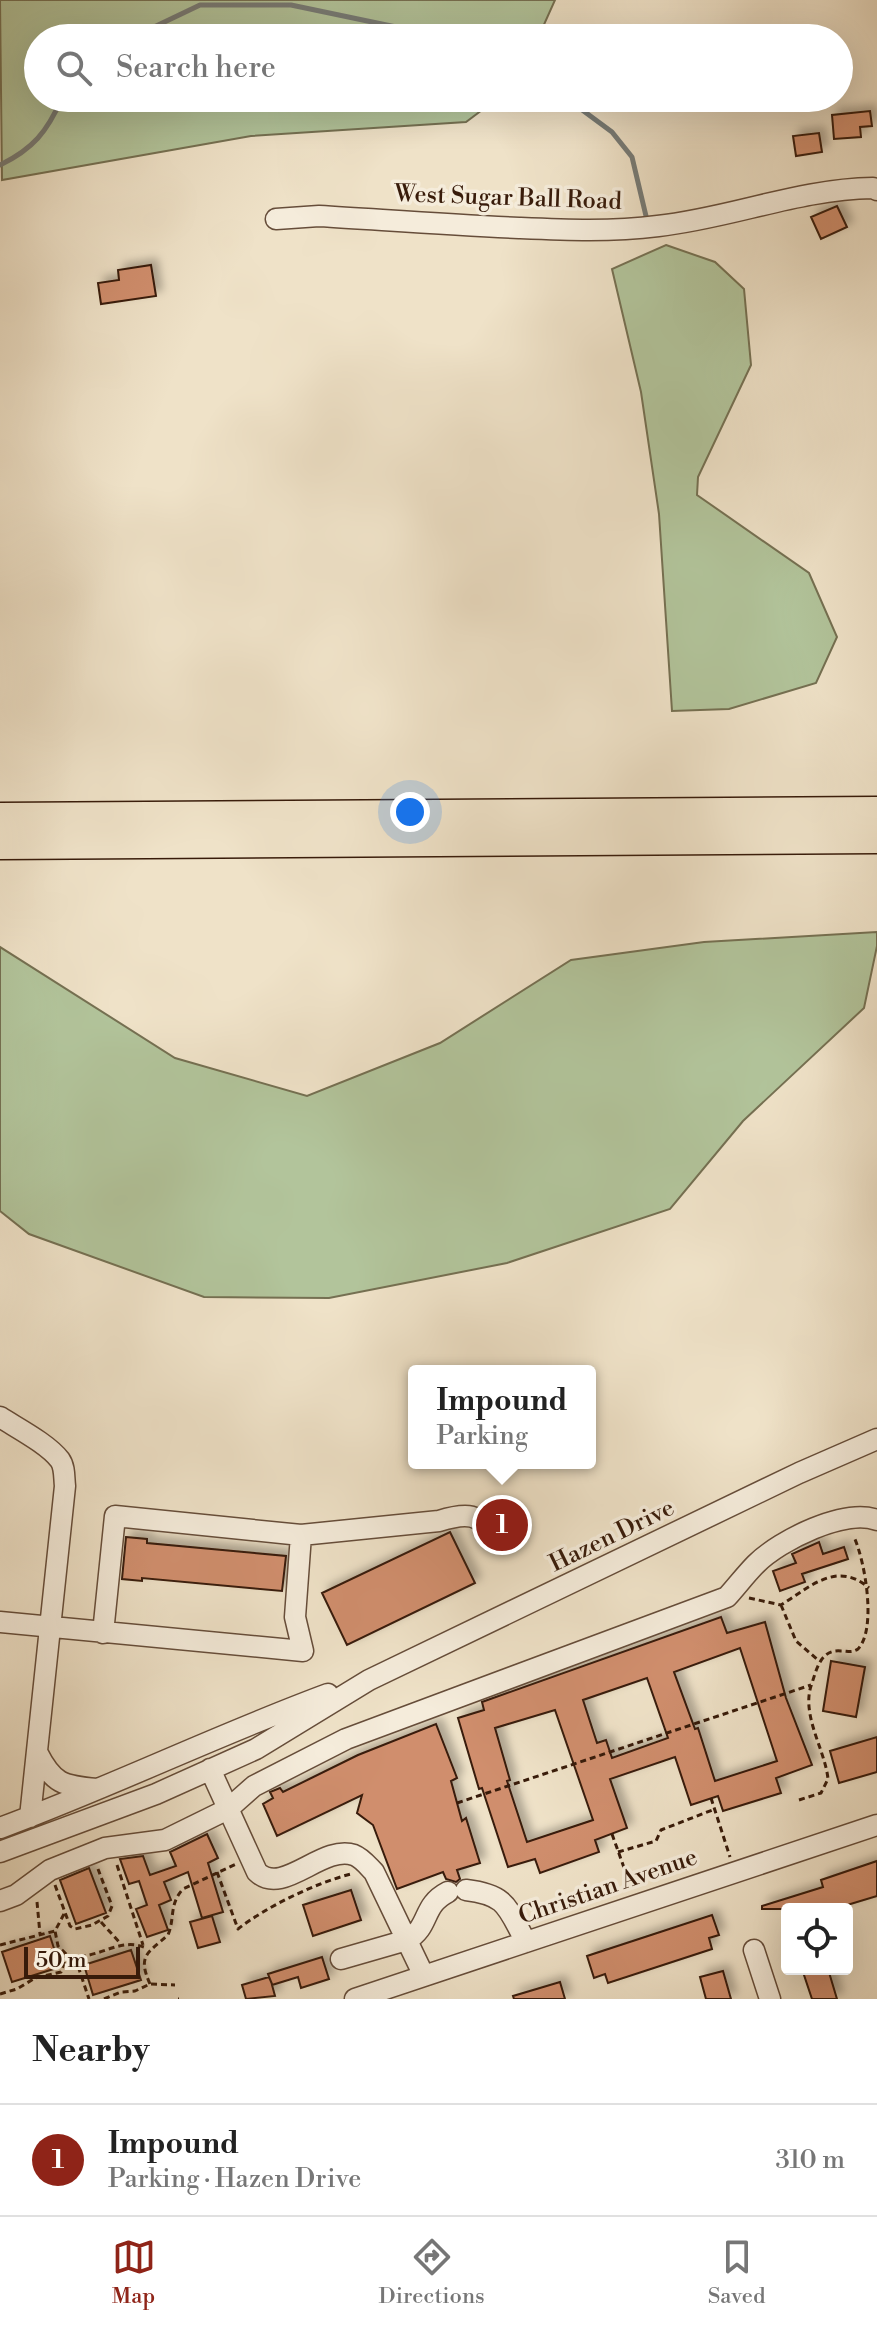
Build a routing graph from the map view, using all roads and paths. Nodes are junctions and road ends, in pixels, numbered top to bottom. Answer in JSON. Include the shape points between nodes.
{"nodes":[{"id":1,"x":877,"y":190,"type":"edge"},
{"id":2,"x":276,"y":219,"type":"dead end"},
{"id":3,"x":877,"y":803,"type":"edge"},
{"id":4,"x":746,"y":812,"type":"junction"},
{"id":5,"x":877,"y":812,"type":"edge"},
{"id":6,"x":0,"y":818,"type":"edge"},
{"id":7,"x":877,"y":838,"type":"edge"},
{"id":8,"x":0,"y":844,"type":"edge"},
{"id":9,"x":0,"y":1417,"type":"edge"},
{"id":10,"x":877,"y":1439,"type":"edge"},
{"id":11,"x":877,"y":1520,"type":"edge"},
{"id":12,"x":301,"y":1535,"type":"junction"},
{"id":13,"x":854,"y":1537,"type":"dead end"},
{"id":14,"x":507,"y":1541,"type":"dead end"},
{"id":15,"x":869,"y":1588,"type":"junction"},
{"id":16,"x":731,"y":1593,"type":"junction"},
{"id":17,"x":781,"y":1605,"type":"junction"},
{"id":18,"x":0,"y":1622,"type":"edge"},
{"id":19,"x":50,"y":1627,"type":"junction"},
{"id":20,"x":103,"y":1633,"type":"junction"},
{"id":21,"x":819,"y":1661,"type":"junction"},
{"id":22,"x":369,"y":1680,"type":"junction"},
{"id":23,"x":811,"y":1685,"type":"junction"},
{"id":24,"x":37,"y":1752,"type":"junction"},
{"id":25,"x":210,"y":1769,"type":"junction"},
{"id":26,"x":101,"y":1789,"type":"junction"},
{"id":27,"x":711,"y":1798,"type":"dead end"},
{"id":28,"x":799,"y":1800,"type":"dead end"},
{"id":29,"x":457,"y":1803,"type":"dead end"},
{"id":30,"x":228,"y":1809,"type":"junction"},
{"id":31,"x":715,"y":1809,"type":"junction"},
{"id":32,"x":30,"y":1817,"type":"junction"},
{"id":33,"x":877,"y":1825,"type":"edge"},
{"id":34,"x":0,"y":1828,"type":"edge"},
{"id":35,"x":612,"y":1834,"type":"dead end"},
{"id":36,"x":118,"y":1845,"type":"junction"},
{"id":37,"x":0,"y":1852,"type":"edge"},
{"id":38,"x":618,"y":1852,"type":"junction"},
{"id":39,"x":92,"y":1853,"type":"junction"},
{"id":40,"x":730,"y":1857,"type":"dead end"},
{"id":41,"x":229,"y":1868,"type":"dead end"},
{"id":42,"x":44,"y":1875,"type":"junction"},
{"id":43,"x":632,"y":1890,"type":"dead end"},
{"id":44,"x":0,"y":1901,"type":"edge"},
{"id":45,"x":64,"y":1914,"type":"junction"},
{"id":46,"x":101,"y":1922,"type":"junction"},
{"id":47,"x":55,"y":1931,"type":"junction"},
{"id":48,"x":40,"y":1934,"type":"junction"},
{"id":49,"x":407,"y":1940,"type":"junction"},
{"id":50,"x":526,"y":1942,"type":"junction"},
{"id":51,"x":121,"y":1944,"type":"junction"},
{"id":52,"x":0,"y":1945,"type":"edge"},
{"id":53,"x":146,"y":1949,"type":"junction"},
{"id":54,"x":754,"y":1950,"type":"dead end"},
{"id":55,"x":67,"y":1955,"type":"junction"},
{"id":56,"x":75,"y":1957,"type":"junction"},
{"id":57,"x":341,"y":1959,"type":"dead end"},
{"id":58,"x":424,"y":1976,"type":"junction"},
{"id":59,"x":150,"y":1984,"type":"junction"},
{"id":60,"x":175,"y":1985,"type":"dead end"},
{"id":61,"x":0,"y":1994,"type":"edge"},
{"id":62,"x":89,"y":1999,"type":"edge"},
{"id":63,"x":104,"y":1999,"type":"edge"},
{"id":64,"x":355,"y":1999,"type":"edge"},
{"id":65,"x":770,"y":1999,"type":"edge"}],
"edges":[{"from":1,"to":2,"type":"street","name":"West Sugar Ball Road","via":[[837,189],[661,226],[607,231],[319,216]]},
{"from":3,"to":4,"type":"highway"},
{"from":4,"to":5,"type":"highway"},
{"from":4,"to":6,"type":"highway"},
{"from":7,"to":8,"type":"highway"},
{"from":9,"to":19,"type":"street","via":[[49,1451],[64,1469]]},
{"from":10,"to":22,"type":"street","name":"Hazen Drive"},
{"from":11,"to":16,"type":"street","via":[[856,1515],[780,1546]]},
{"from":12,"to":14,"type":"street","via":[[471,1514]]},
{"from":12,"to":20,"type":"street","via":[[115,1516]]},
{"from":12,"to":20,"type":"street","via":[[295,1617],[303,1651]]},
{"from":13,"to":15,"type":"path"},
{"from":15,"to":17,"type":"path","via":[[854,1577],[832,1576]]},
{"from":15,"to":21,"type":"path","via":[[862,1646],[830,1652]]},
{"from":16,"to":17,"type":"path"},
{"from":16,"to":30,"type":"street","via":[[346,1739],[254,1786]]},
{"from":17,"to":21,"type":"path","via":[[796,1641]]},
{"from":18,"to":19,"type":"street"},
{"from":19,"to":20,"type":"street"},
{"from":19,"to":24,"type":"street"},
{"from":21,"to":23,"type":"path"},
{"from":22,"to":25,"type":"street","name":"Hazen Drive","via":[[256,1749]]},
{"from":22,"to":26,"type":"street","name":"Hazen Drive","via":[[245,1725]]},
{"from":23,"to":28,"type":"path","via":[[812,1719],[828,1779],[821,1793]]},
{"from":23,"to":29,"type":"path"},
{"from":24,"to":26,"type":"street","via":[[45,1769],[62,1784]]},
{"from":24,"to":32,"type":"street"},
{"from":25,"to":30,"type":"street"},
{"from":25,"to":37,"type":"street","name":"Hazen Drive"},
{"from":26,"to":32,"type":"street","name":"Hazen Drive"},
{"from":27,"to":31,"type":"path"},
{"from":30,"to":36,"type":"street","via":[[165,1840]]},
{"from":30,"to":49,"type":"street","via":[[263,1878],[278,1879],[340,1854],[358,1856],[374,1872]]},
{"from":31,"to":38,"type":"path","via":[[661,1830],[656,1841]]},
{"from":31,"to":40,"type":"path"},
{"from":32,"to":34,"type":"street","name":"Hazen Drive"},
{"from":33,"to":50,"type":"street","name":"Christian Avenue"},
{"from":35,"to":38,"type":"path"},
{"from":36,"to":39,"type":"street"},
{"from":36,"to":53,"type":"path","via":[[117,1866]]},
{"from":38,"to":43,"type":"path"},
{"from":39,"to":42,"type":"street"},
{"from":39,"to":46,"type":"path","via":[[112,1906]]},
{"from":41,"to":53,"type":"path","via":[[183,1889],[171,1908],[168,1935]]},
{"from":42,"to":44,"type":"street"},
{"from":42,"to":45,"type":"path"},
{"from":42,"to":48,"type":"path"},
{"from":45,"to":46,"type":"path","via":[[75,1929]]},
{"from":45,"to":47,"type":"path"},
{"from":46,"to":51,"type":"path"},
{"from":47,"to":48,"type":"path"},
{"from":47,"to":55,"type":"path","via":[[58,1946]]},
{"from":48,"to":52,"type":"path"},
{"from":49,"to":50,"type":"street","via":[[420,1929],[430,1904],[457,1891],[497,1896]]},
{"from":49,"to":57,"type":"street"},
{"from":49,"to":58,"type":"street"},
{"from":50,"to":58,"type":"street","name":"Christian Avenue"},
{"from":51,"to":53,"type":"path"},
{"from":51,"to":56,"type":"path"},
{"from":53,"to":59,"type":"path","via":[[143,1965]]},
{"from":54,"to":65,"type":"street"},
{"from":55,"to":56,"type":"path"},
{"from":55,"to":61,"type":"path","via":[[61,1972]]},
{"from":56,"to":62,"type":"path"},
{"from":58,"to":64,"type":"street","name":"Christian Avenue"},
{"from":59,"to":60,"type":"path"},
{"from":59,"to":63,"type":"path"}]}
